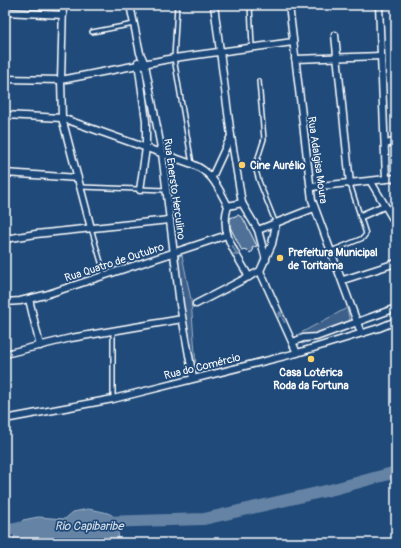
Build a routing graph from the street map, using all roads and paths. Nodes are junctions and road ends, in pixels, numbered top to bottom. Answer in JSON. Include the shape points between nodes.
{"nodes":[{"id":1,"x":63,"y":5,"type":"edge"},
{"id":2,"x":130,"y":5,"type":"edge"},
{"id":3,"x":177,"y":5,"type":"edge"},
{"id":4,"x":214,"y":5,"type":"edge"},
{"id":5,"x":250,"y":5,"type":"edge"},
{"id":6,"x":289,"y":5,"type":"edge"},
{"id":7,"x":379,"y":5,"type":"edge"},
{"id":8,"x":5,"y":12,"type":"edge"},
{"id":9,"x":63,"y":15,"type":"junction"},
{"id":10,"x":134,"y":24,"type":"junction"},
{"id":11,"x":92,"y":32,"type":"dead end"},
{"id":12,"x":335,"y":35,"type":"dead end"},
{"id":13,"x":293,"y":42,"type":"junction"},
{"id":14,"x":252,"y":47,"type":"junction"},
{"id":15,"x":220,"y":51,"type":"junction"},
{"id":16,"x":140,"y":53,"type":"junction"},
{"id":17,"x":381,"y":56,"type":"junction"},
{"id":18,"x":174,"y":58,"type":"junction"},
{"id":19,"x":337,"y":58,"type":"junction"},
{"id":20,"x":295,"y":59,"type":"junction"},
{"id":21,"x":145,"y":64,"type":"junction"},
{"id":22,"x":137,"y":65,"type":"junction"},
{"id":23,"x":5,"y":79,"type":"edge"},
{"id":24,"x":61,"y":80,"type":"junction"},
{"id":25,"x":259,"y":81,"type":"dead end"},
{"id":26,"x":5,"y":115,"type":"edge"},
{"id":27,"x":62,"y":118,"type":"junction"},
{"id":28,"x":231,"y":136,"type":"junction"},
{"id":29,"x":396,"y":141,"type":"edge"},
{"id":30,"x":386,"y":144,"type":"junction"},
{"id":31,"x":146,"y":148,"type":"junction"},
{"id":32,"x":162,"y":153,"type":"junction"},
{"id":33,"x":192,"y":164,"type":"junction"},
{"id":34,"x":5,"y":173,"type":"edge"},
{"id":35,"x":212,"y":177,"type":"junction"},
{"id":36,"x":78,"y":178,"type":"junction"},
{"id":37,"x":396,"y":178,"type":"edge"},
{"id":38,"x":386,"y":179,"type":"junction"},
{"id":39,"x":371,"y":182,"type":"junction"},
{"id":40,"x":350,"y":184,"type":"junction"},
{"id":41,"x":80,"y":187,"type":"junction"},
{"id":42,"x":311,"y":187,"type":"junction"},
{"id":43,"x":140,"y":190,"type":"junction"},
{"id":44,"x":166,"y":190,"type":"junction"},
{"id":45,"x":242,"y":203,"type":"junction"},
{"id":46,"x":228,"y":206,"type":"junction"},
{"id":47,"x":384,"y":206,"type":"junction"},
{"id":48,"x":314,"y":208,"type":"junction"},
{"id":49,"x":361,"y":216,"type":"junction"},
{"id":50,"x":169,"y":220,"type":"junction"},
{"id":51,"x":276,"y":224,"type":"junction"},
{"id":52,"x":396,"y":224,"type":"edge"},
{"id":53,"x":91,"y":228,"type":"junction"},
{"id":54,"x":258,"y":230,"type":"junction"},
{"id":55,"x":227,"y":235,"type":"junction"},
{"id":56,"x":5,"y":239,"type":"edge"},
{"id":57,"x":330,"y":251,"type":"junction"},
{"id":58,"x":174,"y":253,"type":"junction"},
{"id":59,"x":266,"y":260,"type":"junction"},
{"id":60,"x":396,"y":263,"type":"edge"},
{"id":61,"x":260,"y":271,"type":"junction"},
{"id":62,"x":105,"y":276,"type":"junction"},
{"id":63,"x":248,"y":277,"type":"junction"},
{"id":64,"x":343,"y":280,"type":"junction"},
{"id":65,"x":29,"y":299,"type":"junction"},
{"id":66,"x":5,"y":302,"type":"edge"},
{"id":67,"x":196,"y":304,"type":"dead end"},
{"id":68,"x":396,"y":308,"type":"edge"},
{"id":69,"x":182,"y":319,"type":"junction"},
{"id":70,"x":396,"y":321,"type":"edge"},
{"id":71,"x":356,"y":322,"type":"junction"},
{"id":72,"x":113,"y":332,"type":"junction"},
{"id":73,"x":361,"y":333,"type":"junction"},
{"id":74,"x":293,"y":342,"type":"junction"},
{"id":75,"x":40,"y":346,"type":"junction"},
{"id":76,"x":297,"y":352,"type":"junction"},
{"id":77,"x":5,"y":354,"type":"edge"},
{"id":78,"x":193,"y":378,"type":"junction"},
{"id":79,"x":113,"y":399,"type":"junction"},
{"id":80,"x":7,"y":420,"type":"edge"}],
"edges":[{"from":1,"to":9,"type":"street"},
{"from":2,"to":10,"type":"street","name":"Rua Enersto Herculino"},
{"from":3,"to":18,"type":"lane"},
{"from":4,"to":15,"type":"street"},
{"from":5,"to":14,"type":"lane"},
{"from":6,"to":13,"type":"street","name":"Rua Adalgisa Moura"},
{"from":7,"to":17,"type":"street"},
{"from":8,"to":9,"type":"street"},
{"from":9,"to":24,"type":"street"},
{"from":10,"to":11,"type":"lane"},
{"from":10,"to":16,"type":"street","name":"Rua Enersto Herculino"},
{"from":12,"to":19,"type":"street"},
{"from":13,"to":14,"type":"street"},
{"from":13,"to":20,"type":"street","name":"Rua Adalgisa Moura"},
{"from":14,"to":15,"type":"street"},
{"from":15,"to":18,"type":"street"},
{"from":15,"to":28,"type":"street"},
{"from":16,"to":21,"type":"street","name":"Rua Enersto Herculino"},
{"from":16,"to":22,"type":"street"},
{"from":17,"to":19,"type":"street"},
{"from":17,"to":30,"type":"street"},
{"from":18,"to":21,"type":"street"},
{"from":18,"to":33,"type":"lane"},
{"from":19,"to":20,"type":"street"},
{"from":19,"to":40,"type":"street"},
{"from":20,"to":42,"type":"street","name":"Rua Adalgisa Moura"},
{"from":21,"to":22,"type":"street"},
{"from":21,"to":32,"type":"street","name":"Rua Enersto Herculino"},
{"from":22,"to":24,"type":"street"},
{"from":22,"to":31,"type":"street","via":[[146,120]]},
{"from":23,"to":24,"type":"street"},
{"from":24,"to":27,"type":"street"},
{"from":25,"to":51,"type":"lane","via":[[264,139],[255,167]]},
{"from":26,"to":27,"type":"street"},
{"from":27,"to":31,"type":"street"},
{"from":27,"to":36,"type":"street"},
{"from":28,"to":35,"type":"street"},
{"from":28,"to":45,"type":"street"},
{"from":29,"to":30,"type":"street"},
{"from":30,"to":38,"type":"street"},
{"from":31,"to":32,"type":"street"},
{"from":31,"to":43,"type":"street"},
{"from":32,"to":33,"type":"street"},
{"from":32,"to":44,"type":"street","name":"Rua Enersto Herculino"},
{"from":33,"to":35,"type":"street","via":[[207,171]]},
{"from":34,"to":36,"type":"street"},
{"from":35,"to":46,"type":"street"},
{"from":36,"to":41,"type":"street"},
{"from":37,"to":38,"type":"street"},
{"from":38,"to":39,"type":"street"},
{"from":39,"to":40,"type":"street"},
{"from":39,"to":47,"type":"street"},
{"from":40,"to":42,"type":"street"},
{"from":40,"to":49,"type":"lane"},
{"from":41,"to":43,"type":"lane"},
{"from":41,"to":53,"type":"street"},
{"from":42,"to":48,"type":"street","name":"Rua Adalgisa Moura"},
{"from":43,"to":44,"type":"lane"},
{"from":44,"to":50,"type":"street","name":"Rua Enersto Herculino"},
{"from":45,"to":46,"type":"street"},
{"from":45,"to":54,"type":"street"},
{"from":46,"to":55,"type":"street","via":[[224,219]]},
{"from":47,"to":49,"type":"street"},
{"from":47,"to":52,"type":"street"},
{"from":48,"to":51,"type":"street"},
{"from":48,"to":57,"type":"street","name":"Rua Adalgisa Moura"},
{"from":49,"to":57,"type":"lane","via":[[366,234],[363,238]]},
{"from":50,"to":53,"type":"street"},
{"from":50,"to":58,"type":"street","name":"Rua Enersto Herculino"},
{"from":51,"to":54,"type":"street"},
{"from":51,"to":59,"type":"street"},
{"from":53,"to":56,"type":"street"},
{"from":53,"to":62,"type":"lane"},
{"from":54,"to":59,"type":"street"},
{"from":55,"to":58,"type":"street","name":"Rua Quatro de Outubro"},
{"from":55,"to":63,"type":"street","one_way":true},
{"from":57,"to":64,"type":"street","name":"Rua Adalgisa Moura"},
{"from":58,"to":62,"type":"street","name":"Rua Quatro de Outubro"},
{"from":58,"to":69,"type":"street","name":"Rua Enersto Herculino"},
{"from":59,"to":61,"type":"street"},
{"from":60,"to":64,"type":"street"},
{"from":61,"to":63,"type":"street"},
{"from":74,"to":61,"type":"street","one_way":true},
{"from":62,"to":65,"type":"street","name":"Rua Quatro de Outubro"},
{"from":63,"to":67,"type":"street"},
{"from":64,"to":71,"type":"street","name":"Rua Adalgisa Moura"},
{"from":65,"to":66,"type":"street","name":"Rua Quatro de Outubro"},
{"from":65,"to":75,"type":"street"},
{"from":68,"to":71,"type":"street"},
{"from":69,"to":72,"type":"street"},
{"from":69,"to":78,"type":"street","name":"Rua Enersto Herculino"},
{"from":70,"to":73,"type":"street","name":"Rua do Comércio"},
{"from":71,"to":73,"type":"street","name":"Rua Adalgisa Moura"},
{"from":71,"to":74,"type":"street","via":[[316,337]]},
{"from":72,"to":75,"type":"street","via":[[71,338]]},
{"from":72,"to":79,"type":"lane"},
{"from":73,"to":76,"type":"street","name":"Rua do Comércio"},
{"from":74,"to":76,"type":"street"},
{"from":75,"to":77,"type":"street"},
{"from":76,"to":78,"type":"street","name":"Rua do Comércio"},
{"from":78,"to":79,"type":"street","name":"Rua do Comércio"},
{"from":79,"to":80,"type":"street","name":"Rua do Comércio"}]}
